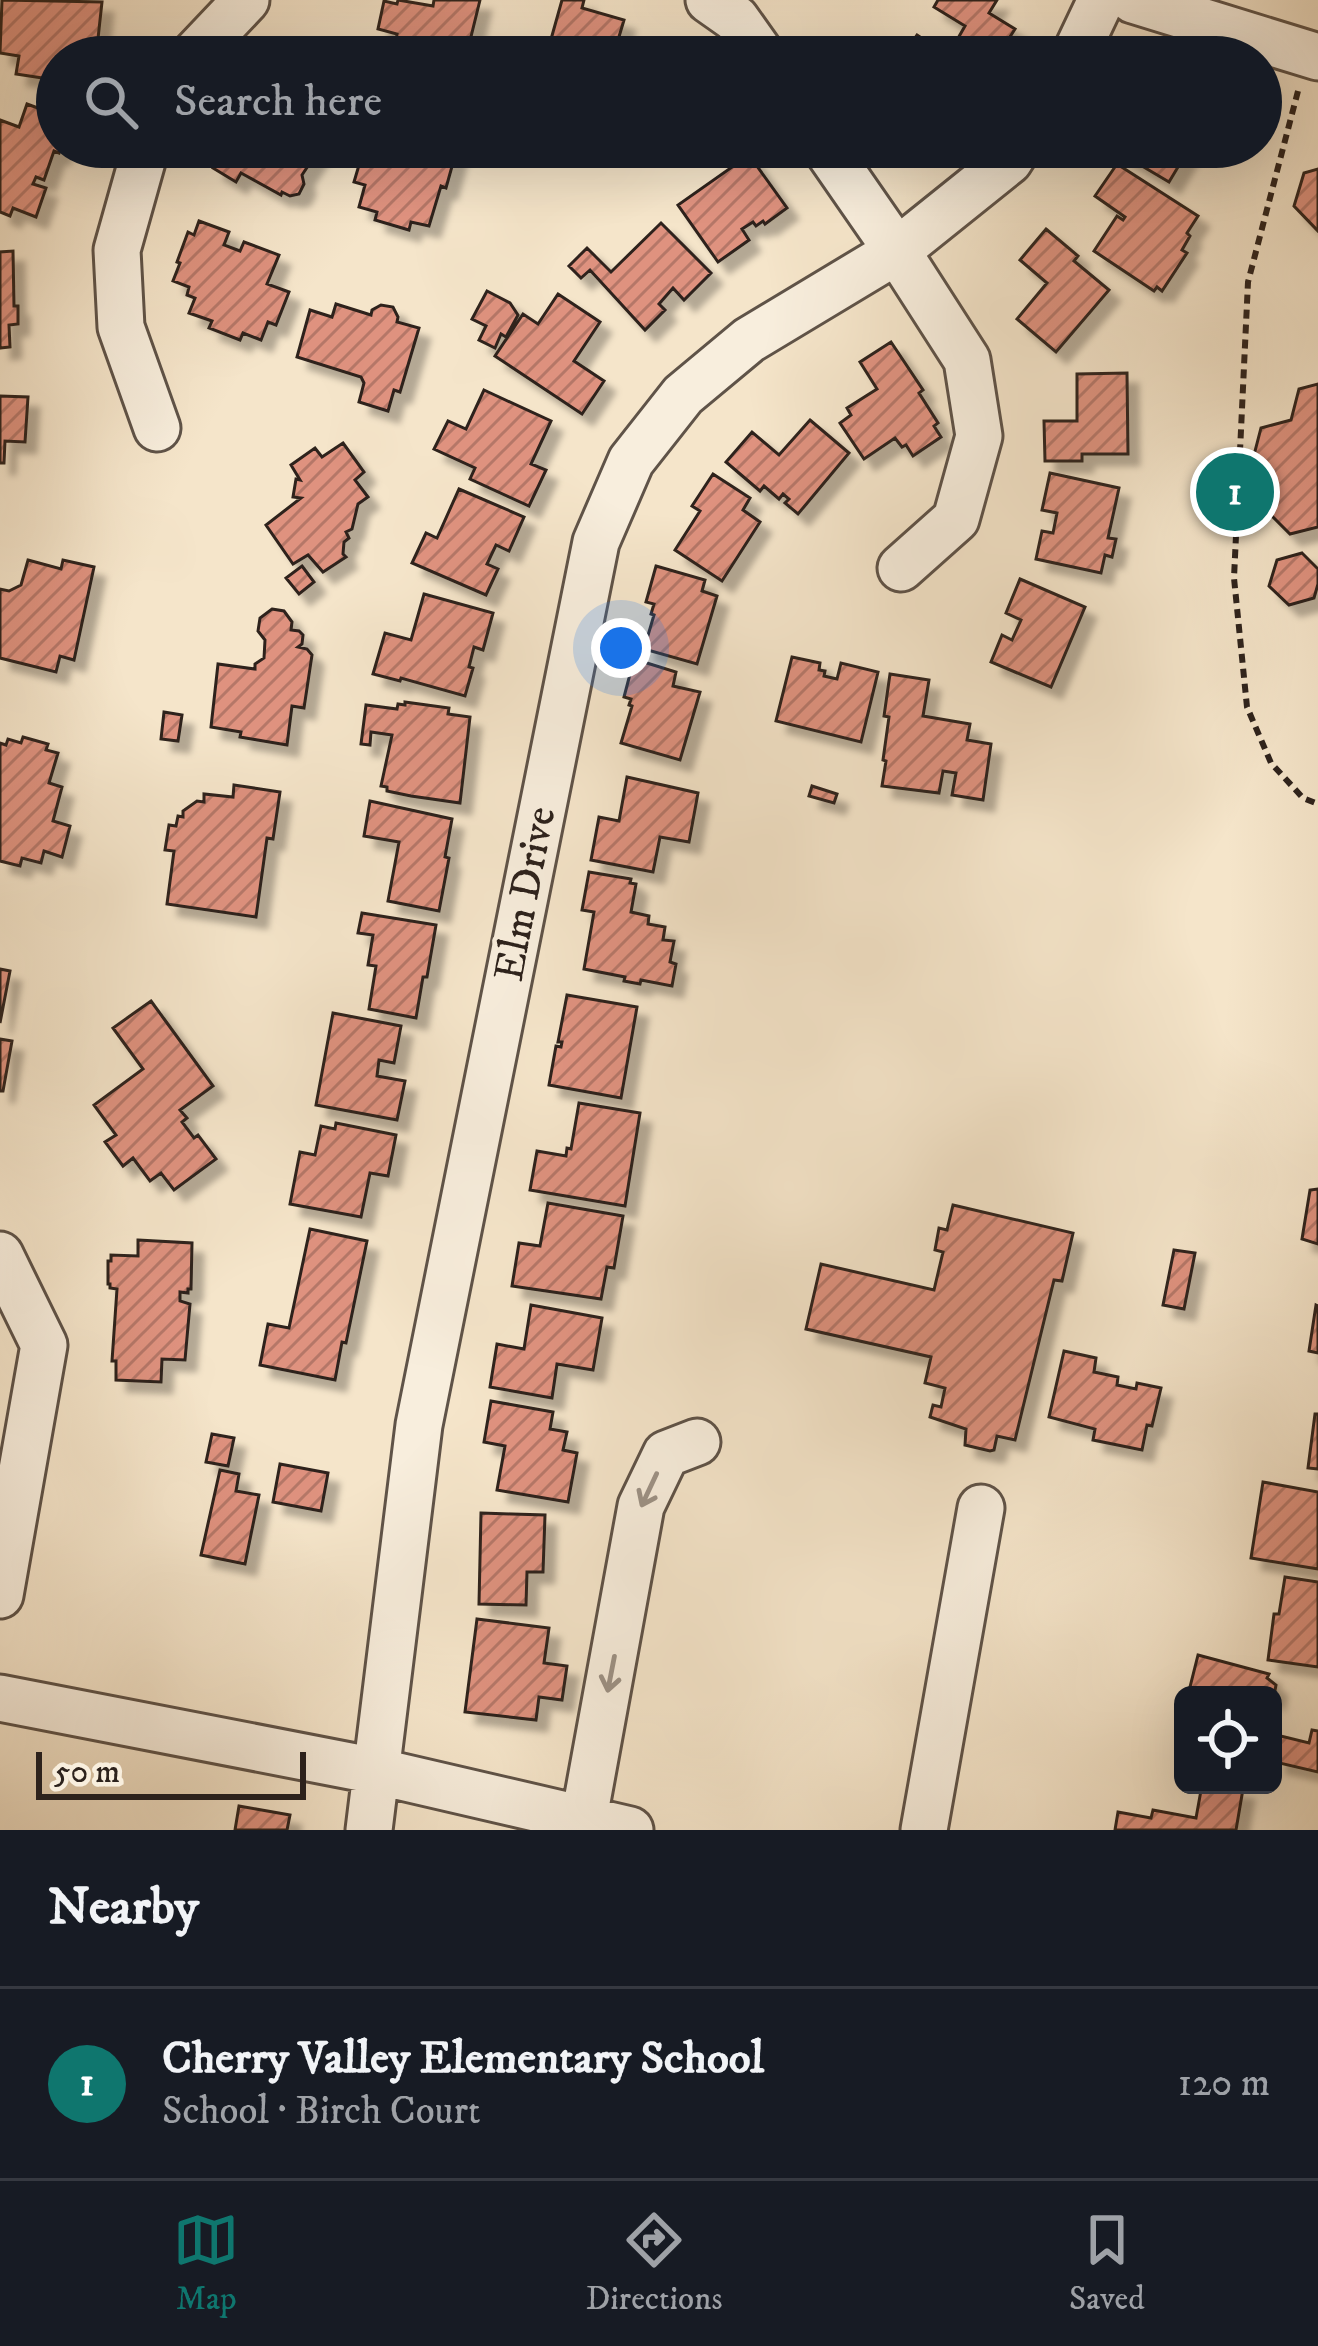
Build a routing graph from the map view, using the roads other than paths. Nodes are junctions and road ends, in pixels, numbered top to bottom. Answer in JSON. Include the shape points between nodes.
{"nodes":[{"id":1,"x":246,"y":0,"type":"edge"},
{"id":2,"x":709,"y":0,"type":"edge"},
{"id":3,"x":1101,"y":0,"type":"edge"},
{"id":4,"x":1133,"y":0,"type":"edge"},
{"id":5,"x":212,"y":36,"type":"edge"},
{"id":6,"x":748,"y":36,"type":"edge"},
{"id":7,"x":1084,"y":36,"type":"edge"},
{"id":8,"x":1225,"y":36,"type":"edge"},
{"id":9,"x":140,"y":168,"type":"edge"},
{"id":10,"x":840,"y":168,"type":"edge"},
{"id":11,"x":1000,"y":168,"type":"edge"},
{"id":12,"x":897,"y":251,"type":"junction"},
{"id":13,"x":158,"y":428,"type":"dead end"},
{"id":14,"x":901,"y":568,"type":"dead end"},
{"id":15,"x":0,"y":1255,"type":"edge"},
{"id":16,"x":15,"y":1426,"type":"edge"},
{"id":17,"x":697,"y":1442,"type":"dead end"},
{"id":18,"x":981,"y":1508,"type":"dead end"},
{"id":19,"x":0,"y":1595,"type":"edge"},
{"id":20,"x":0,"y":1698,"type":"edge"},
{"id":21,"x":376,"y":1771,"type":"junction"},
{"id":22,"x":615,"y":1827,"type":"edge"},
{"id":23,"x":369,"y":1830,"type":"edge"},
{"id":24,"x":924,"y":1830,"type":"edge"}],
"edges":[{"from":1,"to":5,"type":"street"},
{"from":2,"to":6,"type":"street"},
{"from":3,"to":7,"type":"street"},
{"from":4,"to":8,"type":"street"},
{"from":9,"to":13,"type":"street","via":[[117,250],[121,327]]},
{"from":10,"to":12,"type":"street"},
{"from":11,"to":12,"type":"street","name":"Elm Drive"},
{"from":12,"to":14,"type":"street","via":[[968,360],[979,436],[956,519]]},
{"from":12,"to":21,"type":"street","name":"Elm Drive","via":[[749,340],[683,395],[631,461],[596,542],[419,1425]]},
{"from":15,"to":16,"type":"street","via":[[44,1345]]},
{"from":16,"to":19,"type":"street"},
{"from":17,"to":22,"type":"street","one_way":true,"via":[[666,1454],[640,1506]]},
{"from":18,"to":24,"type":"street"},
{"from":20,"to":21,"type":"street"},
{"from":21,"to":22,"type":"street"},
{"from":21,"to":23,"type":"street","name":"Elm Drive"}]}
